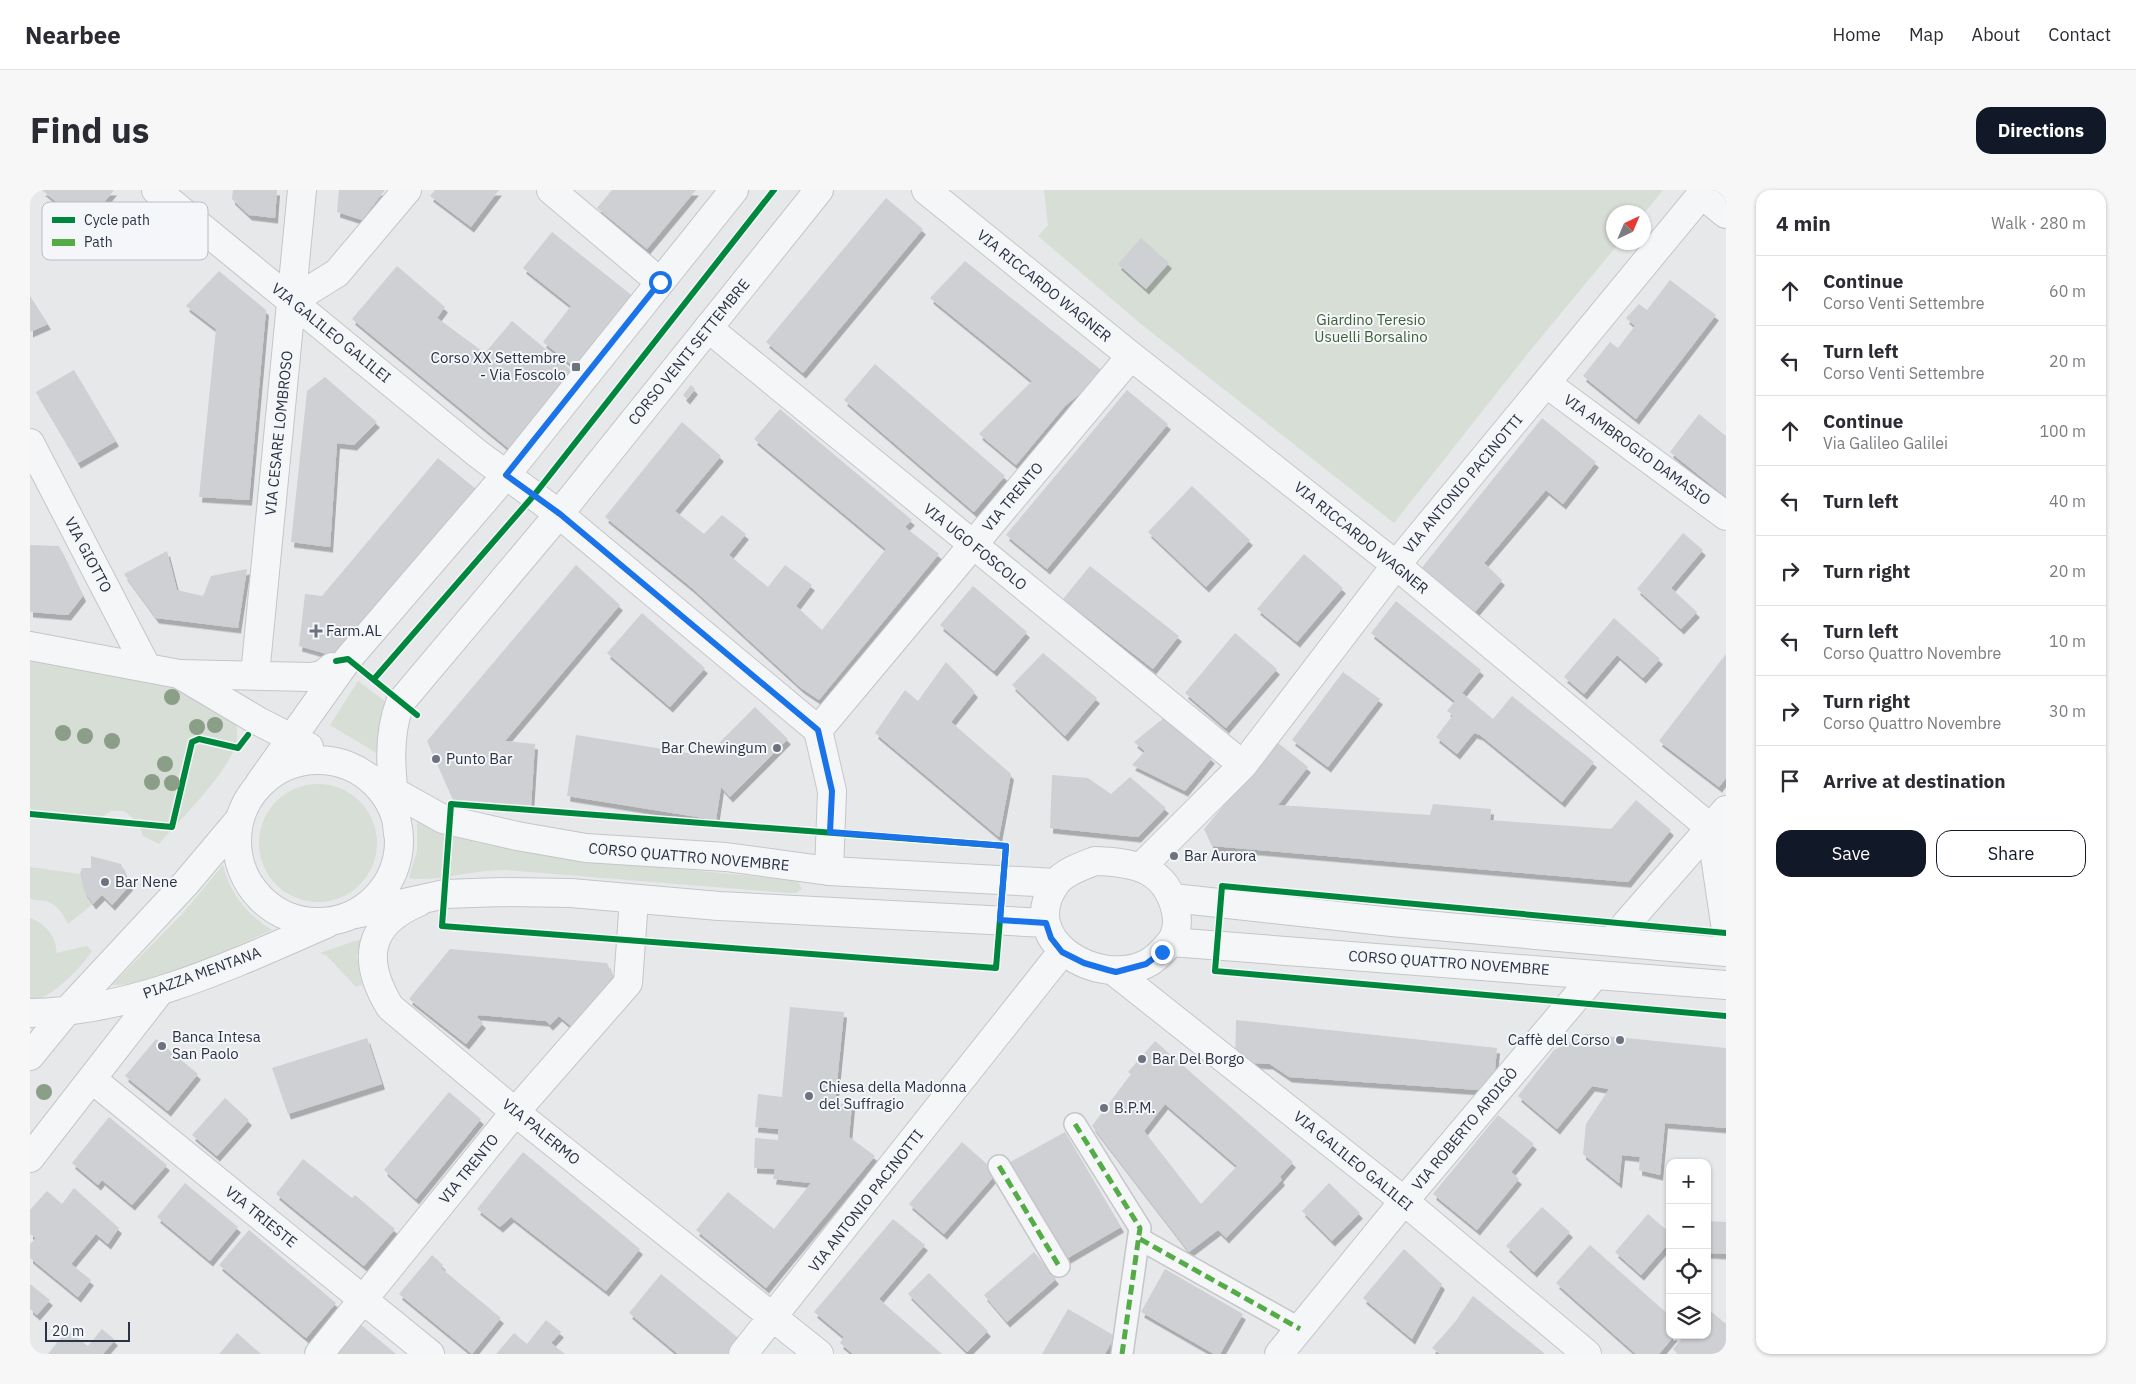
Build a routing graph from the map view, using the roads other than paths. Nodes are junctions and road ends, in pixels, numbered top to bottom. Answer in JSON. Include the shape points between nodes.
{"nodes":[{"id":1,"x":156,"y":190,"type":"edge"},
{"id":2,"x":302,"y":190,"type":"edge"},
{"id":3,"x":408,"y":190,"type":"edge"},
{"id":4,"x":551,"y":190,"type":"edge"},
{"id":5,"x":734,"y":190,"type":"edge"},
{"id":6,"x":819,"y":190,"type":"edge"},
{"id":7,"x":926,"y":190,"type":"edge"},
{"id":8,"x":1703,"y":192,"type":"edge"},
{"id":9,"x":171,"y":202,"type":"edge"},
{"id":10,"x":1726,"y":214,"type":"edge"},
{"id":11,"x":208,"y":232,"type":"edge"},
{"id":12,"x":660,"y":282,"type":"junction"},
{"id":13,"x":292,"y":300,"type":"junction"},
{"id":14,"x":708,"y":328,"type":"junction"},
{"id":15,"x":1131,"y":356,"type":"junction"},
{"id":16,"x":1547,"y":384,"type":"junction"},
{"id":17,"x":30,"y":443,"type":"edge"},
{"id":18,"x":506,"y":475,"type":"junction"},
{"id":19,"x":560,"y":514,"type":"junction"},
{"id":20,"x":1726,"y":516,"type":"edge"},
{"id":21,"x":972,"y":545,"type":"junction"},
{"id":22,"x":1396,"y":565,"type":"junction"},
{"id":23,"x":30,"y":646,"type":"edge"},
{"id":24,"x":146,"y":666,"type":"junction"},
{"id":25,"x":340,"y":669,"type":"junction"},
{"id":26,"x":179,"y":674,"type":"junction"},
{"id":27,"x":255,"y":675,"type":"junction"},
{"id":28,"x":818,"y":730,"type":"junction"},
{"id":29,"x":292,"y":738,"type":"junction"},
{"id":30,"x":1243,"y":765,"type":"junction"},
{"id":31,"x":355,"y":770,"type":"junction"},
{"id":32,"x":259,"y":784,"type":"junction"},
{"id":33,"x":394,"y":790,"type":"junction"},
{"id":34,"x":239,"y":820,"type":"junction"},
{"id":35,"x":1721,"y":827,"type":"edge"},
{"id":36,"x":398,"y":834,"type":"junction"},
{"id":37,"x":1141,"y":867,"type":"junction"},
{"id":38,"x":830,"y":871,"type":"junction"},
{"id":39,"x":1056,"y":883,"type":"junction"},
{"id":40,"x":445,"y":894,"type":"junction"},
{"id":41,"x":1173,"y":898,"type":"junction"},
{"id":42,"x":634,"y":900,"type":"junction"},
{"id":43,"x":344,"y":917,"type":"junction"},
{"id":44,"x":1046,"y":923,"type":"junction"},
{"id":45,"x":1726,"y":930,"type":"edge"},
{"id":46,"x":1613,"y":941,"type":"junction"},
{"id":47,"x":1171,"y":942,"type":"junction"},
{"id":48,"x":1062,"y":952,"type":"junction"},
{"id":49,"x":1726,"y":952,"type":"edge"},
{"id":50,"x":1116,"y":972,"type":"junction"},
{"id":51,"x":1595,"y":975,"type":"junction"},
{"id":52,"x":1726,"y":985,"type":"edge"},
{"id":53,"x":160,"y":991,"type":"junction"},
{"id":54,"x":66,"y":1012,"type":"junction"},
{"id":55,"x":30,"y":1013,"type":"edge"},
{"id":56,"x":30,"y":1056,"type":"edge"},
{"id":57,"x":93,"y":1080,"type":"junction"},
{"id":58,"x":515,"y":1112,"type":"junction"},
{"id":59,"x":1075,"y":1124,"type":"dead end"},
{"id":60,"x":30,"y":1158,"type":"edge"},
{"id":61,"x":999,"y":1166,"type":"dead end"},
{"id":62,"x":1404,"y":1202,"type":"junction"},
{"id":63,"x":1140,"y":1239,"type":"junction"},
{"id":64,"x":1059,"y":1266,"type":"dead end"},
{"id":65,"x":363,"y":1300,"type":"junction"},
{"id":66,"x":774,"y":1317,"type":"junction"},
{"id":67,"x":1300,"y":1329,"type":"junction"},
{"id":68,"x":319,"y":1354,"type":"edge"},
{"id":69,"x":430,"y":1354,"type":"edge"},
{"id":70,"x":744,"y":1354,"type":"edge"},
{"id":71,"x":819,"y":1354,"type":"edge"},
{"id":72,"x":1122,"y":1354,"type":"edge"},
{"id":73,"x":1279,"y":1354,"type":"edge"},
{"id":74,"x":1587,"y":1354,"type":"edge"}],
"edges":[{"from":1,"to":9,"type":"street","name":"VIA GALILEO GALILEI"},
{"from":2,"to":13,"type":"street","name":"VIA CESARE LOMBROSO"},
{"from":3,"to":13,"type":"street","via":[[337,273]]},
{"from":4,"to":12,"type":"street"},
{"from":5,"to":12,"type":"street"},
{"from":6,"to":14,"type":"street","name":"CORSO VENTI SETTEMBRE"},
{"from":7,"to":15,"type":"street","name":"VIA RICCARDO WAGNER"},
{"from":8,"to":10,"type":"street"},
{"from":8,"to":16,"type":"street","name":"VIA ANTONIO PACINOTTI"},
{"from":11,"to":13,"type":"street","name":"VIA GALILEO GALILEI"},
{"from":12,"to":18,"type":"street"},
{"from":13,"to":18,"type":"street","name":"VIA GALILEO GALILEI"},
{"from":13,"to":27,"type":"street","name":"VIA CESARE LOMBROSO"},
{"from":14,"to":19,"type":"street","name":"CORSO VENTI SETTEMBRE"},
{"from":14,"to":21,"type":"street","name":"VIA UGO FOSCOLO"},
{"from":15,"to":21,"type":"street","name":"VIA TRENTO"},
{"from":15,"to":22,"type":"street","name":"VIA RICCARDO WAGNER"},
{"from":16,"to":20,"type":"street","name":"VIA AMBROGIO DAMASIO"},
{"from":16,"to":22,"type":"street","name":"VIA ANTONIO PACINOTTI"},
{"from":17,"to":24,"type":"street","name":"VIA GIOTTO"},
{"from":18,"to":19,"type":"street"},
{"from":18,"to":25,"type":"street"},
{"from":19,"to":28,"type":"street"},
{"from":19,"to":33,"type":"street","name":"CORSO VENTI SETTEMBRE","via":[[400,703],[392,739]]},
{"from":21,"to":28,"type":"street","name":"VIA TRENTO"},
{"from":21,"to":30,"type":"street","name":"VIA UGO FOSCOLO"},
{"from":22,"to":30,"type":"street","name":"VIA ANTONIO PACINOTTI"},
{"from":22,"to":35,"type":"street","name":"VIA RICCARDO WAGNER"},
{"from":23,"to":24,"type":"street"},
{"from":24,"to":26,"type":"street"},
{"from":25,"to":27,"type":"street","via":[[332,667],[314,677]]},
{"from":25,"to":29,"type":"street"},
{"from":26,"to":27,"type":"street"},
{"from":26,"to":29,"type":"street"},
{"from":28,"to":38,"type":"street","via":[[832,791]]},
{"from":29,"to":31,"type":"street"},
{"from":29,"to":32,"type":"street"},
{"from":30,"to":37,"type":"street","name":"VIA ANTONIO PACINOTTI"},
{"from":31,"to":32,"type":"street","via":[[319,760],[294,763],[279,769]]},
{"from":31,"to":33,"type":"street","name":"CORSO QUATTRO NOVEMBRE"},
{"from":31,"to":36,"type":"street","via":[[387,799],[396,819]]},
{"from":32,"to":34,"type":"street","via":[[245,804]]},
{"from":33,"to":36,"type":"street","name":"CORSO VENTI SETTEMBRE"},
{"from":33,"to":38,"type":"street","name":"CORSO QUATTRO NOVEMBRE","via":[[443,818],[517,836],[586,848],[726,857]]},
{"from":34,"to":43,"type":"street","via":[[236,836],[239,861],[244,876],[258,897],[276,911],[297,920],[319,922]]},
{"from":34,"to":54,"type":"street","via":[[186,883]]},
{"from":35,"to":45,"type":"street"},
{"from":35,"to":46,"type":"street"},
{"from":36,"to":43,"type":"street","via":[[398,856],[391,877],[373,901]]},
{"from":37,"to":39,"type":"street","via":[[1122,861],[1095,861],[1074,869]]},
{"from":37,"to":41,"type":"street","via":[[1160,878]]},
{"from":38,"to":39,"type":"street","name":"CORSO QUATTRO NOVEMBRE"},
{"from":39,"to":44,"type":"street","via":[[1046,904]]},
{"from":40,"to":42,"type":"street","via":[[571,893]]},
{"from":40,"to":43,"type":"street"},
{"from":40,"to":58,"type":"street","name":"VIA PALERMO","via":[[408,907],[381,928],[372,951],[373,973],[390,1007]]},
{"from":41,"to":46,"type":"street","via":[[1392,922]]},
{"from":41,"to":47,"type":"street","via":[[1178,924]]},
{"from":42,"to":44,"type":"street"},
{"from":42,"to":58,"type":"street","name":"VIA TRENTO","via":[[628,984]]},
{"from":43,"to":53,"type":"street","name":"PIAZZA MENTANA"},
{"from":44,"to":48,"type":"street","via":[[1051,938]]},
{"from":46,"to":49,"type":"street"},
{"from":47,"to":50,"type":"street","via":[[1146,964]]},
{"from":47,"to":51,"type":"street","name":"CORSO QUATTRO NOVEMBRE"},
{"from":48,"to":50,"type":"street","via":[[1084,963]]},
{"from":48,"to":66,"type":"street","name":"VIA ANTONIO PACINOTTI"},
{"from":50,"to":62,"type":"street","name":"VIA GALILEO GALILEI"},
{"from":51,"to":52,"type":"street","name":"CORSO QUATTRO NOVEMBRE"},
{"from":51,"to":62,"type":"street","name":"VIA ROBERTO ARDIGÒ"},
{"from":53,"to":54,"type":"street","name":"PIAZZA MENTANA"},
{"from":53,"to":57,"type":"street"},
{"from":54,"to":55,"type":"street","name":"PIAZZA MENTANA"},
{"from":54,"to":56,"type":"street"},
{"from":57,"to":60,"type":"street"},
{"from":57,"to":65,"type":"street","name":"VIA TRIESTE"},
{"from":58,"to":65,"type":"street","name":"VIA TRENTO"},
{"from":58,"to":66,"type":"street","name":"VIA PALERMO"},
{"from":59,"to":63,"type":"street","via":[[1140,1228]]},
{"from":61,"to":64,"type":"street"},
{"from":62,"to":67,"type":"street","name":"VIA ROBERTO ARDIGÒ"},
{"from":62,"to":74,"type":"street","name":"VIA GALILEO GALILEI"},
{"from":63,"to":67,"type":"street"},
{"from":63,"to":72,"type":"street"},
{"from":65,"to":68,"type":"street","name":"VIA TRENTO"},
{"from":65,"to":69,"type":"street","name":"VIA TRIESTE"},
{"from":66,"to":70,"type":"street","name":"VIA ANTONIO PACINOTTI"},
{"from":66,"to":71,"type":"street","name":"VIA PALERMO"},
{"from":67,"to":73,"type":"street","name":"VIA ROBERTO ARDIGÒ"}]}
